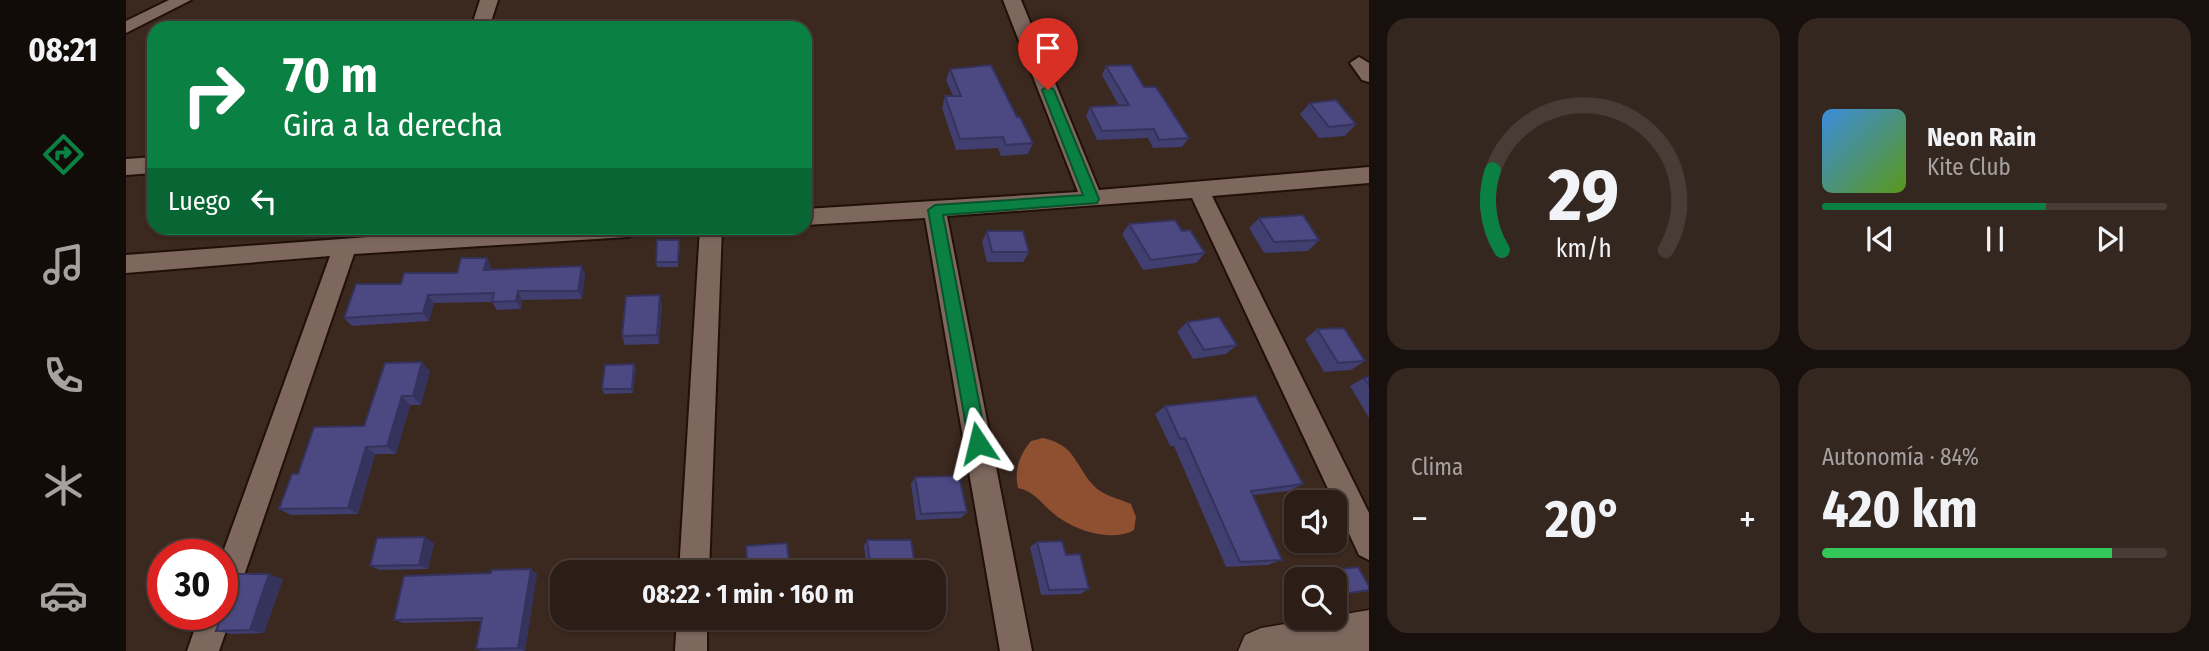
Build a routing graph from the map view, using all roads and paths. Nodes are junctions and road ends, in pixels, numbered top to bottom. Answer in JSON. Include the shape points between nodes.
{"nodes":[{"id":1,"x":182,"y":0,"type":"edge"},
{"id":2,"x":489,"y":0,"type":"edge"},
{"id":3,"x":1012,"y":0,"type":"edge"},
{"id":4,"x":482,"y":21,"type":"edge"},
{"id":5,"x":126,"y":28,"type":"edge"},
{"id":6,"x":147,"y":166,"type":"edge"},
{"id":7,"x":126,"y":167,"type":"edge"},
{"id":8,"x":1369,"y":176,"type":"edge"},
{"id":9,"x":1199,"y":191,"type":"junction"},
{"id":10,"x":1092,"y":199,"type":"junction"},
{"id":11,"x":935,"y":210,"type":"junction"},
{"id":12,"x":812,"y":217,"type":"edge"},
{"id":13,"x":405,"y":235,"type":"edge"},
{"id":14,"x":711,"y":235,"type":"edge"},
{"id":15,"x":345,"y":246,"type":"junction"},
{"id":16,"x":126,"y":264,"type":"edge"},
{"id":17,"x":1369,"y":545,"type":"edge"},
{"id":18,"x":238,"y":550,"type":"edge"},
{"id":19,"x":695,"y":560,"type":"edge"},
{"id":20,"x":210,"y":630,"type":"edge"},
{"id":21,"x":692,"y":630,"type":"edge"},
{"id":22,"x":1369,"y":633,"type":"edge"},
{"id":23,"x":203,"y":651,"type":"edge"},
{"id":24,"x":691,"y":651,"type":"edge"},
{"id":25,"x":1016,"y":651,"type":"edge"},
{"id":26,"x":1262,"y":651,"type":"edge"}],
"edges":[{"from":1,"to":5,"type":"street"},
{"from":2,"to":4,"type":"street"},
{"from":3,"to":10,"type":"street"},
{"from":6,"to":7,"type":"street"},
{"from":8,"to":9,"type":"street"},
{"from":9,"to":10,"type":"street"},
{"from":9,"to":17,"type":"street"},
{"from":10,"to":11,"type":"street"},
{"from":11,"to":12,"type":"street"},
{"from":11,"to":25,"type":"street"},
{"from":13,"to":15,"type":"street"},
{"from":14,"to":19,"type":"street"},
{"from":15,"to":16,"type":"street"},
{"from":15,"to":18,"type":"street"},
{"from":20,"to":23,"type":"street"},
{"from":21,"to":24,"type":"street"},
{"from":22,"to":26,"type":"street"}]}
